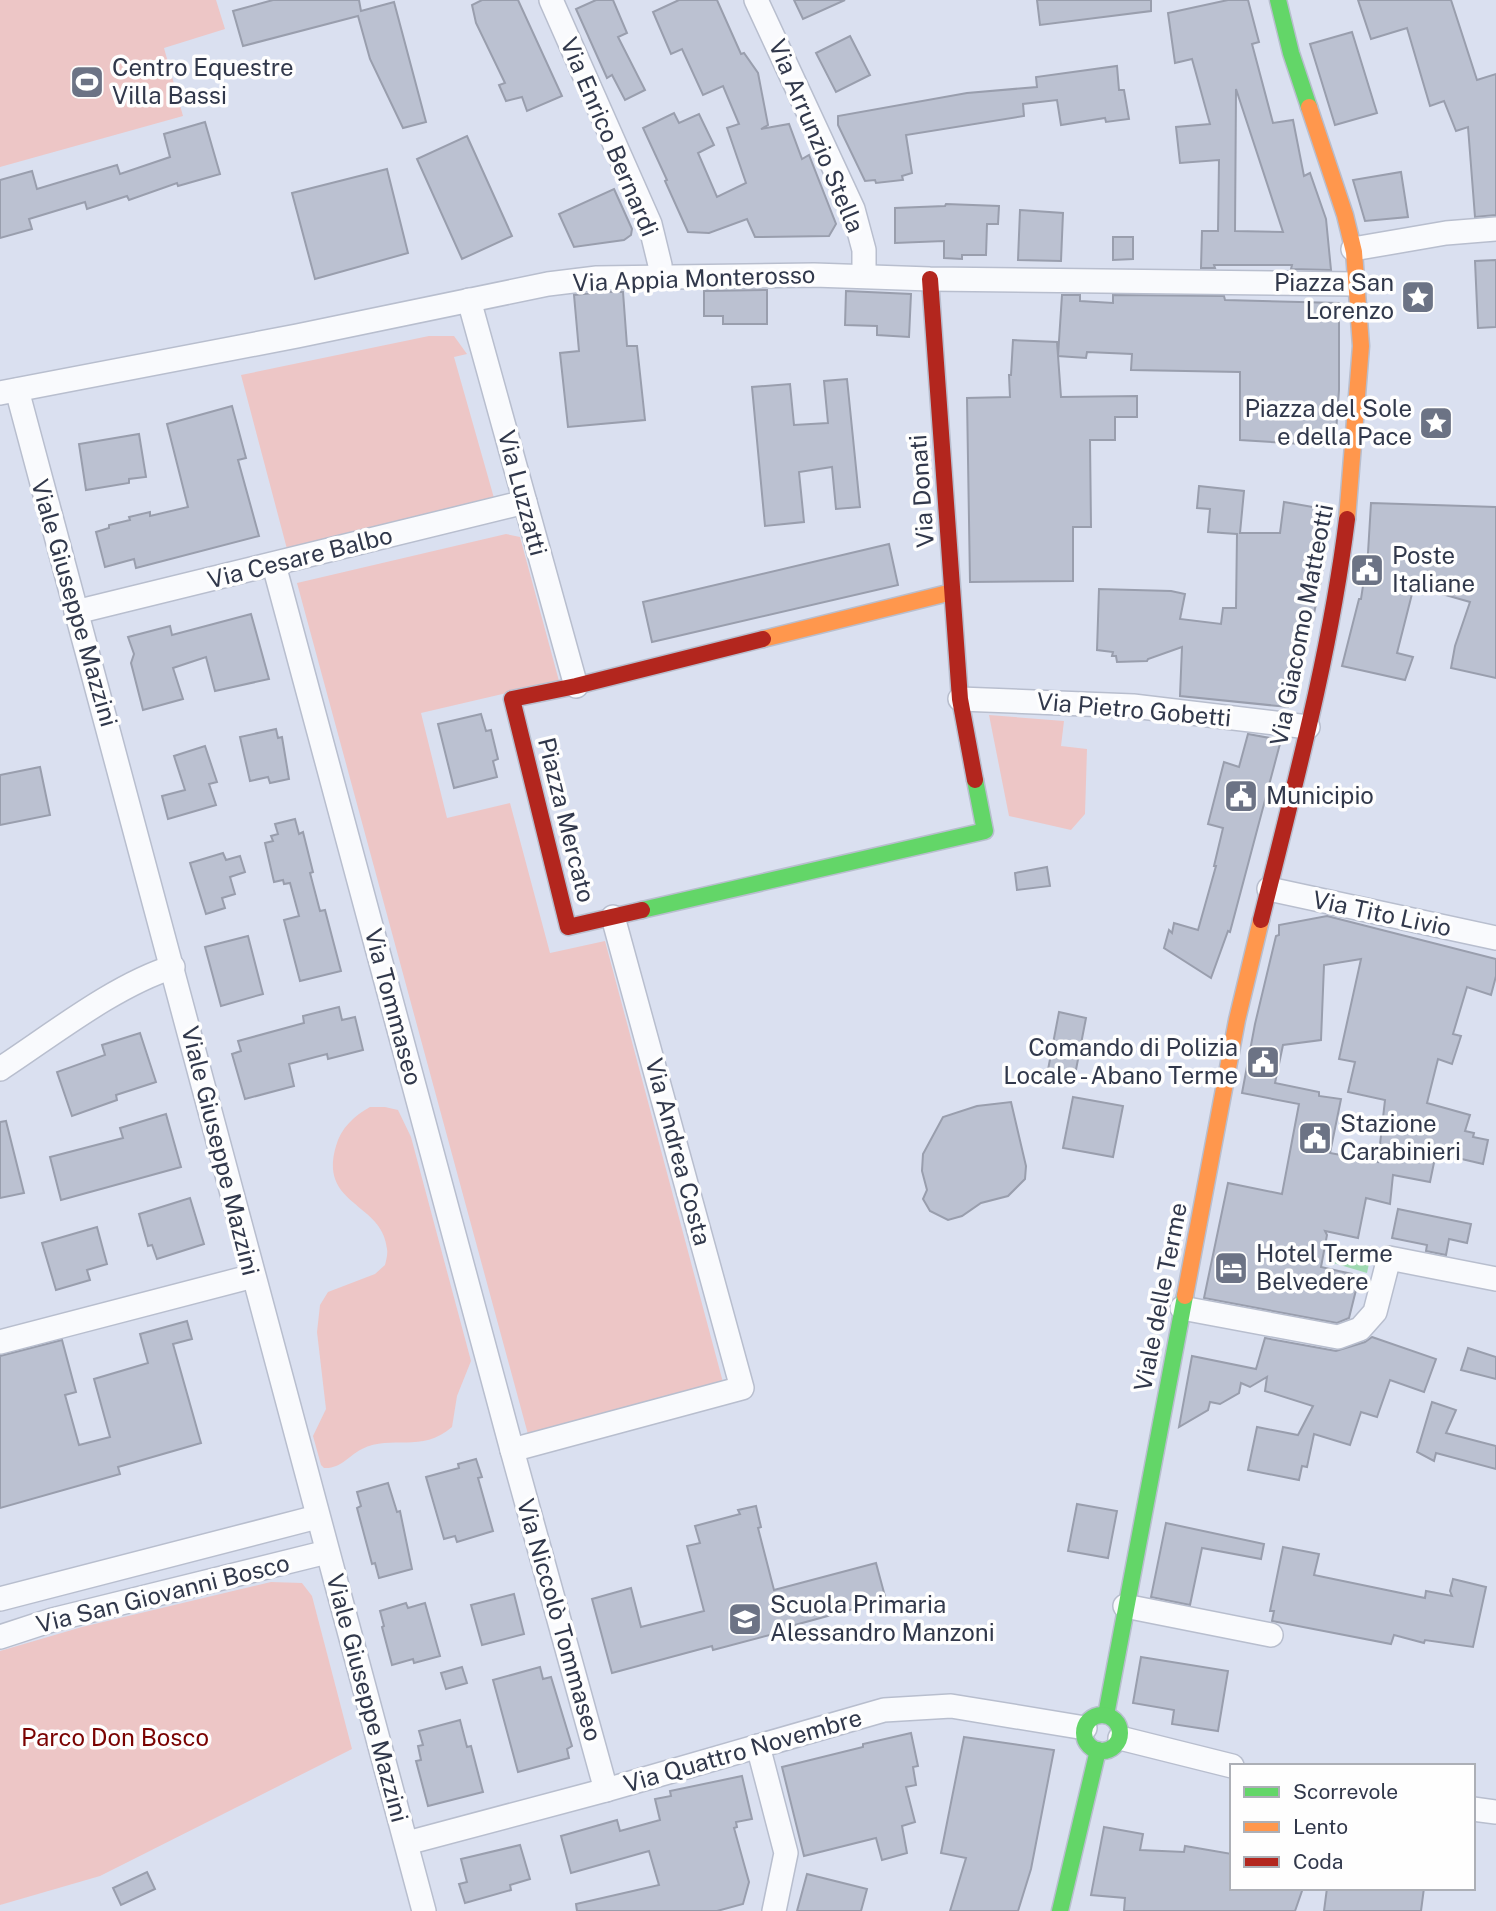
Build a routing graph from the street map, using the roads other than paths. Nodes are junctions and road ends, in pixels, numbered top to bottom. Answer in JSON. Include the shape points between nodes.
{"nodes":[{"id":1,"x":551,"y":0,"type":"edge"},
{"id":2,"x":756,"y":0,"type":"edge"},
{"id":3,"x":1279,"y":0,"type":"edge"},
{"id":4,"x":1496,"y":229,"type":"edge"},
{"id":5,"x":1353,"y":249,"type":"junction"},
{"id":6,"x":660,"y":276,"type":"junction"},
{"id":7,"x":864,"y":276,"type":"junction"},
{"id":8,"x":930,"y":279,"type":"junction"},
{"id":9,"x":1356,"y":284,"type":"junction"},
{"id":10,"x":469,"y":300,"type":"junction"},
{"id":11,"x":8,"y":392,"type":"edge"},
{"id":12,"x":525,"y":502,"type":"junction"},
{"id":13,"x":274,"y":565,"type":"junction"},
{"id":14,"x":952,"y":592,"type":"junction"},
{"id":15,"x":76,"y":612,"type":"junction"},
{"id":16,"x":576,"y":686,"type":"junction"},
{"id":17,"x":960,"y":699,"type":"junction"},
{"id":18,"x":1308,"y":727,"type":"junction"},
{"id":19,"x":1269,"y":890,"type":"junction"},
{"id":20,"x":613,"y":917,"type":"junction"},
{"id":21,"x":1496,"y":938,"type":"edge"},
{"id":22,"x":173,"y":967,"type":"junction"},
{"id":23,"x":0,"y":1069,"type":"edge"},
{"id":24,"x":253,"y":1276,"type":"junction"},
{"id":25,"x":1496,"y":1279,"type":"edge"},
{"id":26,"x":1182,"y":1308,"type":"junction"},
{"id":27,"x":0,"y":1342,"type":"edge"},
{"id":28,"x":512,"y":1450,"type":"junction"},
{"id":29,"x":317,"y":1517,"type":"junction"},
{"id":30,"x":327,"y":1552,"type":"junction"},
{"id":31,"x":0,"y":1599,"type":"edge"},
{"id":32,"x":1125,"y":1606,"type":"junction"},
{"id":33,"x":1271,"y":1635,"type":"dead end"},
{"id":34,"x":0,"y":1637,"type":"edge"},
{"id":35,"x":1106,"y":1715,"type":"junction"},
{"id":36,"x":1085,"y":1728,"type":"junction"},
{"id":37,"x":1119,"y":1738,"type":"junction"},
{"id":38,"x":758,"y":1746,"type":"junction"},
{"id":39,"x":1098,"y":1750,"type":"junction"},
{"id":40,"x":1230,"y":1766,"type":"edge"},
{"id":41,"x":606,"y":1790,"type":"junction"},
{"id":42,"x":1475,"y":1809,"type":"edge"},
{"id":43,"x":1496,"y":1812,"type":"edge"},
{"id":44,"x":407,"y":1843,"type":"junction"},
{"id":45,"x":424,"y":1911,"type":"edge"},
{"id":46,"x":774,"y":1911,"type":"edge"},
{"id":47,"x":1059,"y":1911,"type":"edge"}],
"edges":[{"from":1,"to":6,"type":"street","name":"Via Enrico Bernardi","via":[[650,224]]},
{"from":2,"to":7,"type":"street","name":"Via Arrunzio Stella","via":[[853,209],[864,250]]},
{"from":3,"to":5,"type":"street","name":"Via Giacomo Matteotti","via":[[1291,53]]},
{"from":4,"to":5,"type":"street"},
{"from":5,"to":9,"type":"street","name":"Via Giacomo Matteotti"},
{"from":6,"to":7,"type":"street","name":"Via Appia Monterosso"},
{"from":6,"to":10,"type":"street","name":"Via Appia Monterosso","via":[[548,284]]},
{"from":7,"to":8,"type":"street","name":"Via Appia Monterosso"},
{"from":8,"to":9,"type":"street","name":"Via Appia Monterosso"},
{"from":8,"to":14,"type":"street","name":"Via Donati"},
{"from":9,"to":18,"type":"street","name":"Via Giacomo Matteotti","via":[[1361,346],[1350,496],[1339,583]]},
{"from":10,"to":11,"type":"street","name":"Via Appia Monterosso"},
{"from":10,"to":12,"type":"street","name":"Via Luzzatti"},
{"from":11,"to":15,"type":"street","name":"Viale Giuseppe Mazzini"},
{"from":12,"to":13,"type":"street","name":"Via Cesare Balbo"},
{"from":12,"to":16,"type":"street","name":"Via Luzzatti"},
{"from":13,"to":15,"type":"street","name":"Via Cesare Balbo"},
{"from":13,"to":28,"type":"street","name":"Via Tommaseo"},
{"from":14,"to":16,"type":"street","name":"Piazza Mercato"},
{"from":14,"to":17,"type":"street","name":"Via Donati"},
{"from":15,"to":22,"type":"street","name":"Viale Giuseppe Mazzini"},
{"from":16,"to":20,"type":"street","name":"Piazza Mercato","via":[[512,699],[568,927]]},
{"from":17,"to":18,"type":"street","name":"Via Pietro Gobetti","via":[[1133,706]]},
{"from":17,"to":20,"type":"street","name":"Piazza Mercato","via":[[985,831]]},
{"from":18,"to":19,"type":"street","name":"Via Giacomo Matteotti"},
{"from":19,"to":21,"type":"street","name":"Via Tito Livio"},
{"from":19,"to":26,"type":"street","name":"Viale delle Terme","via":[[1237,1020]]},
{"from":20,"to":28,"type":"street","name":"Via Andrea Costa","via":[[742,1388]]},
{"from":22,"to":23,"type":"street","via":[[119,992]]},
{"from":22,"to":24,"type":"street","name":"Viale Giuseppe Mazzini"},
{"from":24,"to":27,"type":"street"},
{"from":24,"to":29,"type":"street","name":"Viale Giuseppe Mazzini"},
{"from":25,"to":26,"type":"street","via":[[1389,1258],[1375,1312],[1360,1329],[1338,1337]]},
{"from":26,"to":32,"type":"street","name":"Viale delle Terme"},
{"from":28,"to":41,"type":"street","name":"Via Niccolò Tommaseo"},
{"from":29,"to":30,"type":"street","name":"Viale Giuseppe Mazzini"},
{"from":29,"to":31,"type":"street","name":"Via San Giovanni Bosco"},
{"from":30,"to":34,"type":"street","name":"Via San Giovanni Bosco"},
{"from":30,"to":44,"type":"street","name":"Viale Giuseppe Mazzini"},
{"from":32,"to":33,"type":"street"},
{"from":32,"to":35,"type":"street","name":"Viale delle Terme"},
{"from":35,"to":36,"type":"street","via":[[1091,1719]]},
{"from":35,"to":37,"type":"street","via":[[1118,1724]]},
{"from":36,"to":38,"type":"street","name":"Via Quattro Novembre","via":[[951,1706],[884,1710]]},
{"from":36,"to":39,"type":"street","via":[[1087,1742]]},
{"from":37,"to":39,"type":"street","via":[[1113,1747]]},
{"from":37,"to":40,"type":"street"},
{"from":38,"to":41,"type":"street","name":"Via Quattro Novembre"},
{"from":38,"to":46,"type":"street","via":[[786,1853]]},
{"from":39,"to":47,"type":"street"},
{"from":41,"to":44,"type":"street","name":"Via Quattro Novembre"},
{"from":42,"to":43,"type":"street"},
{"from":44,"to":45,"type":"street","name":"Viale Giuseppe Mazzini"}]}
